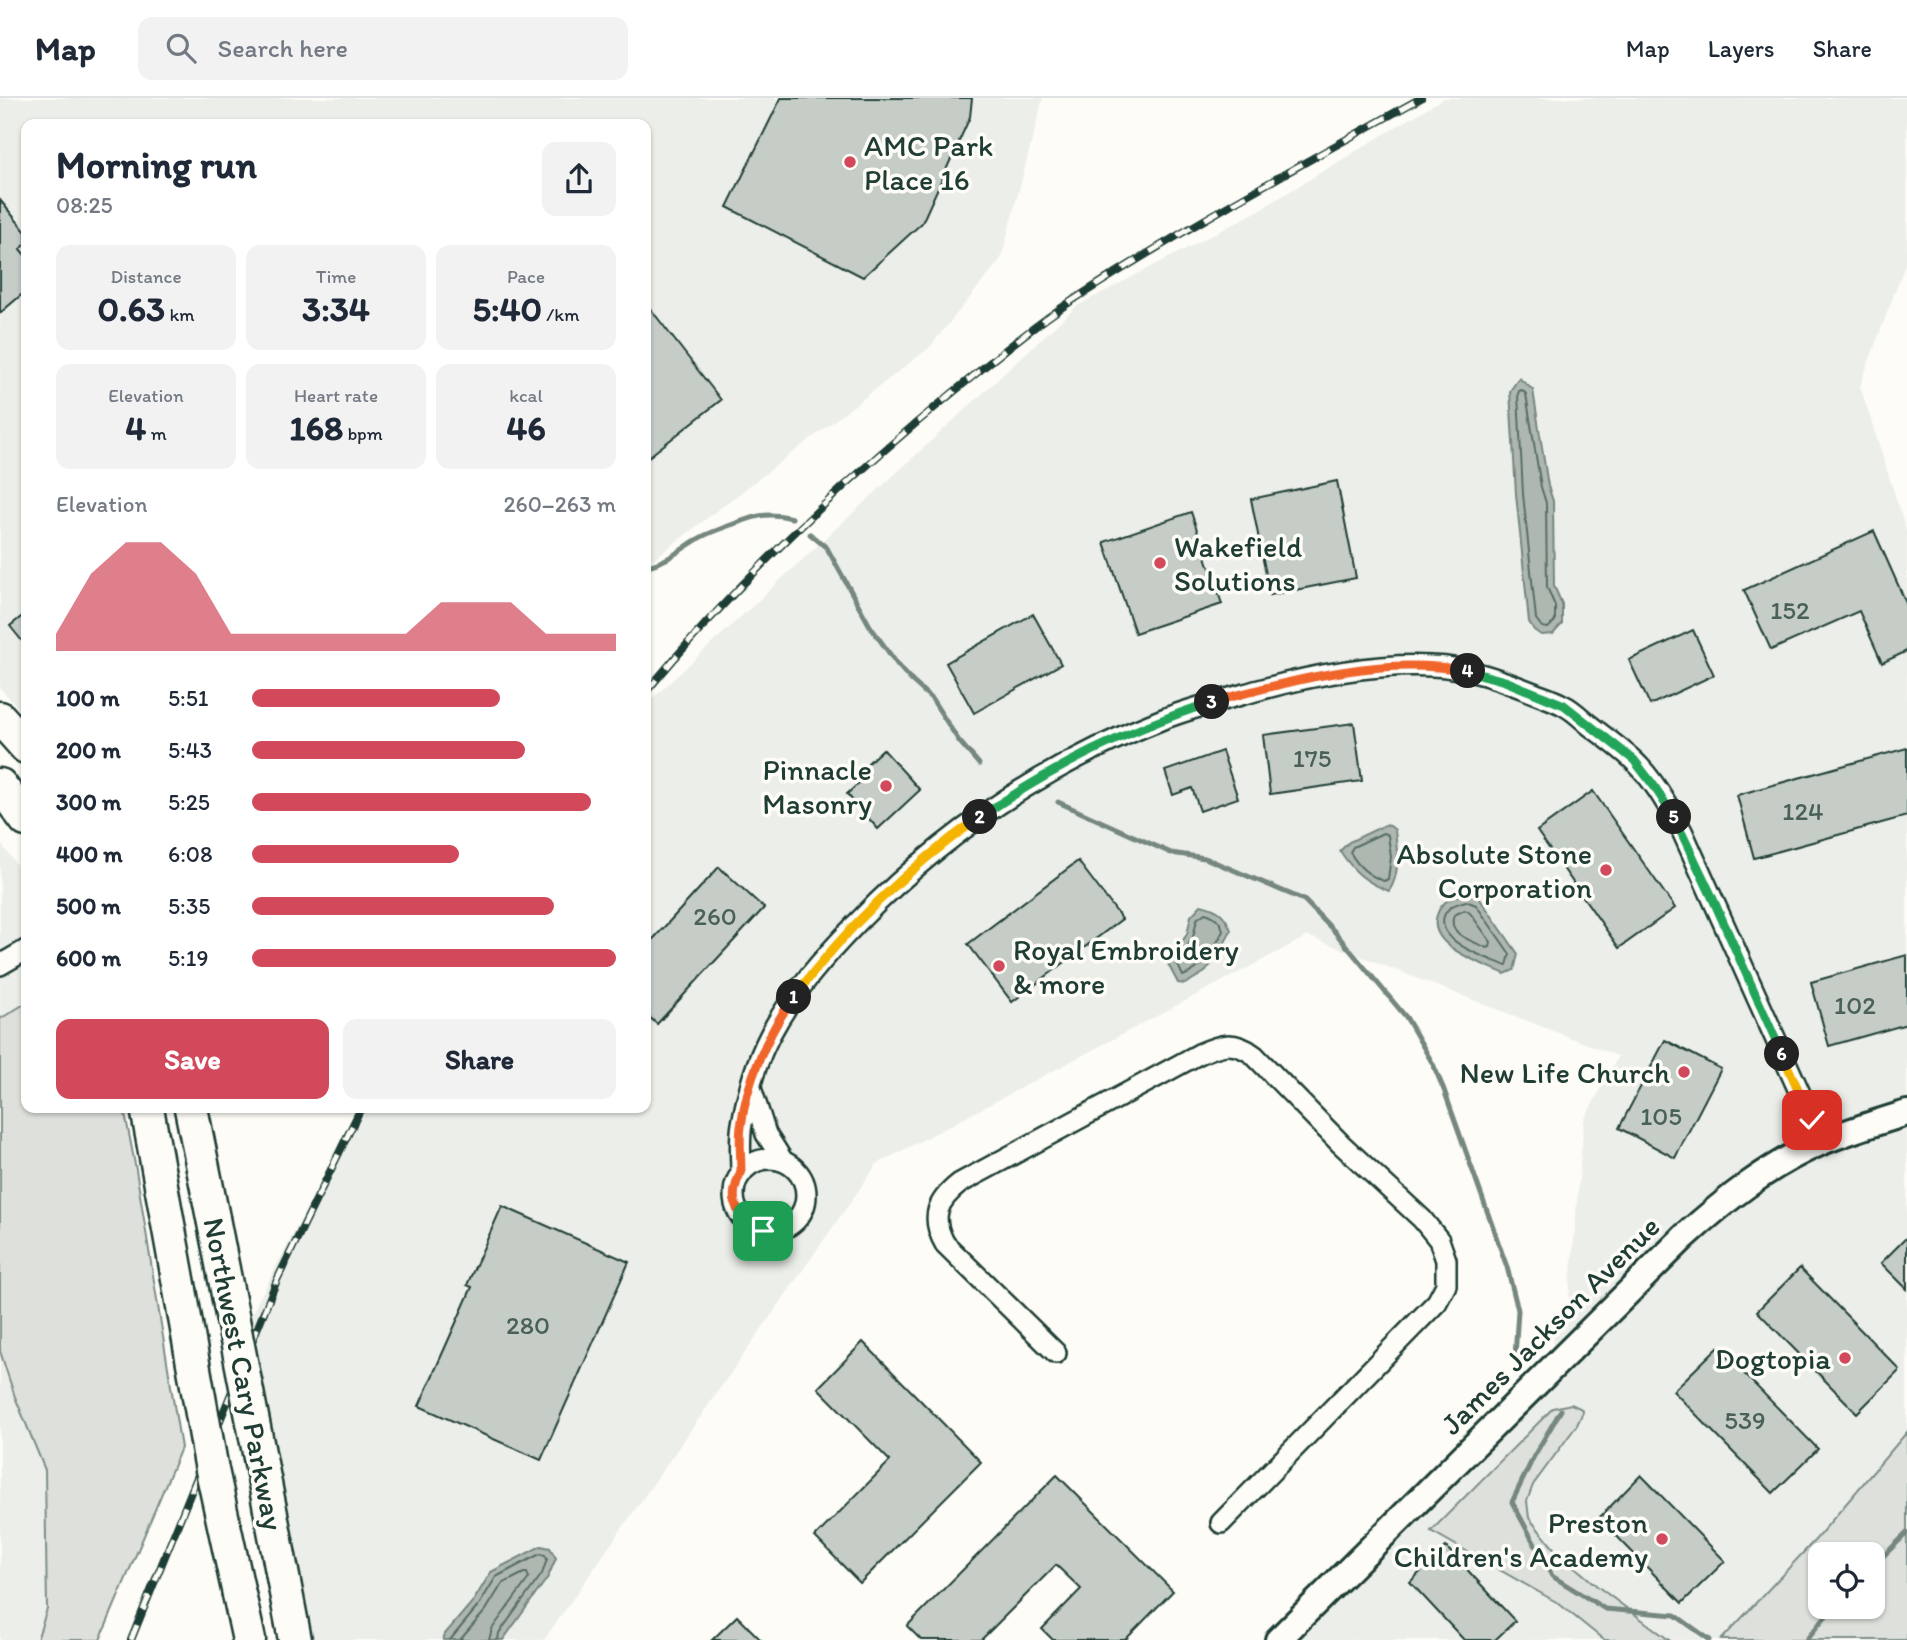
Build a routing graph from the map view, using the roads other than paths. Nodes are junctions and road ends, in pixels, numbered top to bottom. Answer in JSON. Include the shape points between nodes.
{"nodes":[{"id":1,"x":0,"y":718,"type":"edge"},
{"id":2,"x":21,"y":741,"type":"edge"},
{"id":3,"x":0,"y":785,"type":"edge"},
{"id":4,"x":21,"y":813,"type":"edge"},
{"id":5,"x":21,"y":953,"type":"edge"},
{"id":6,"x":0,"y":965,"type":"edge"},
{"id":7,"x":751,"y":1087,"type":"junction"},
{"id":8,"x":148,"y":1113,"type":"edge"},
{"id":9,"x":192,"y":1113,"type":"edge"},
{"id":10,"x":1907,"y":1114,"type":"edge"},
{"id":11,"x":1820,"y":1143,"type":"junction"},
{"id":12,"x":783,"y":1161,"type":"junction"},
{"id":13,"x":741,"y":1174,"type":"junction"},
{"id":14,"x":1056,"y":1353,"type":"dead end"},
{"id":15,"x":1221,"y":1523,"type":"dead end"},
{"id":16,"x":249,"y":1640,"type":"edge"},
{"id":17,"x":295,"y":1640,"type":"edge"},
{"id":18,"x":1278,"y":1640,"type":"edge"}],
"edges":[{"from":1,"to":2,"type":"main road"},
{"from":3,"to":4,"type":"main road"},
{"from":5,"to":6,"type":"street"},
{"from":7,"to":11,"type":"street","via":[[782,1015],[841,940],[920,862],[1056,768],[1164,718],[1212,702],[1329,674],[1432,666],[1481,674],[1564,705],[1634,760],[1682,831]]},
{"from":7,"to":12,"type":"street","via":[[766,1134]]},
{"from":7,"to":13,"type":"street","via":[[741,1126]]},
{"from":8,"to":16,"type":"main road","name":"Northwest Cary Parkway","bridge":true,"via":[[212,1471]]},
{"from":9,"to":17,"type":"main road","name":"Northwest Cary Parkway","bridge":true},
{"from":10,"to":11,"type":"street","name":"James Jackson Avenue"},
{"from":11,"to":18,"type":"street","name":"James Jackson Avenue","via":[[1740,1189],[1684,1237]]},
{"from":12,"to":13,"type":"street","via":[[760,1161]]},
{"from":12,"to":13,"type":"street","via":[[801,1176],[806,1187],[803,1211],[786,1228],[763,1231],[743,1219],[734,1197]]},
{"from":14,"to":15,"type":"street","via":[[945,1244],[936,1220],[939,1205],[960,1183],[1199,1054],[1215,1047],[1243,1047],[1422,1219],[1439,1240],[1446,1260],[1446,1285],[1437,1302]]}]}
